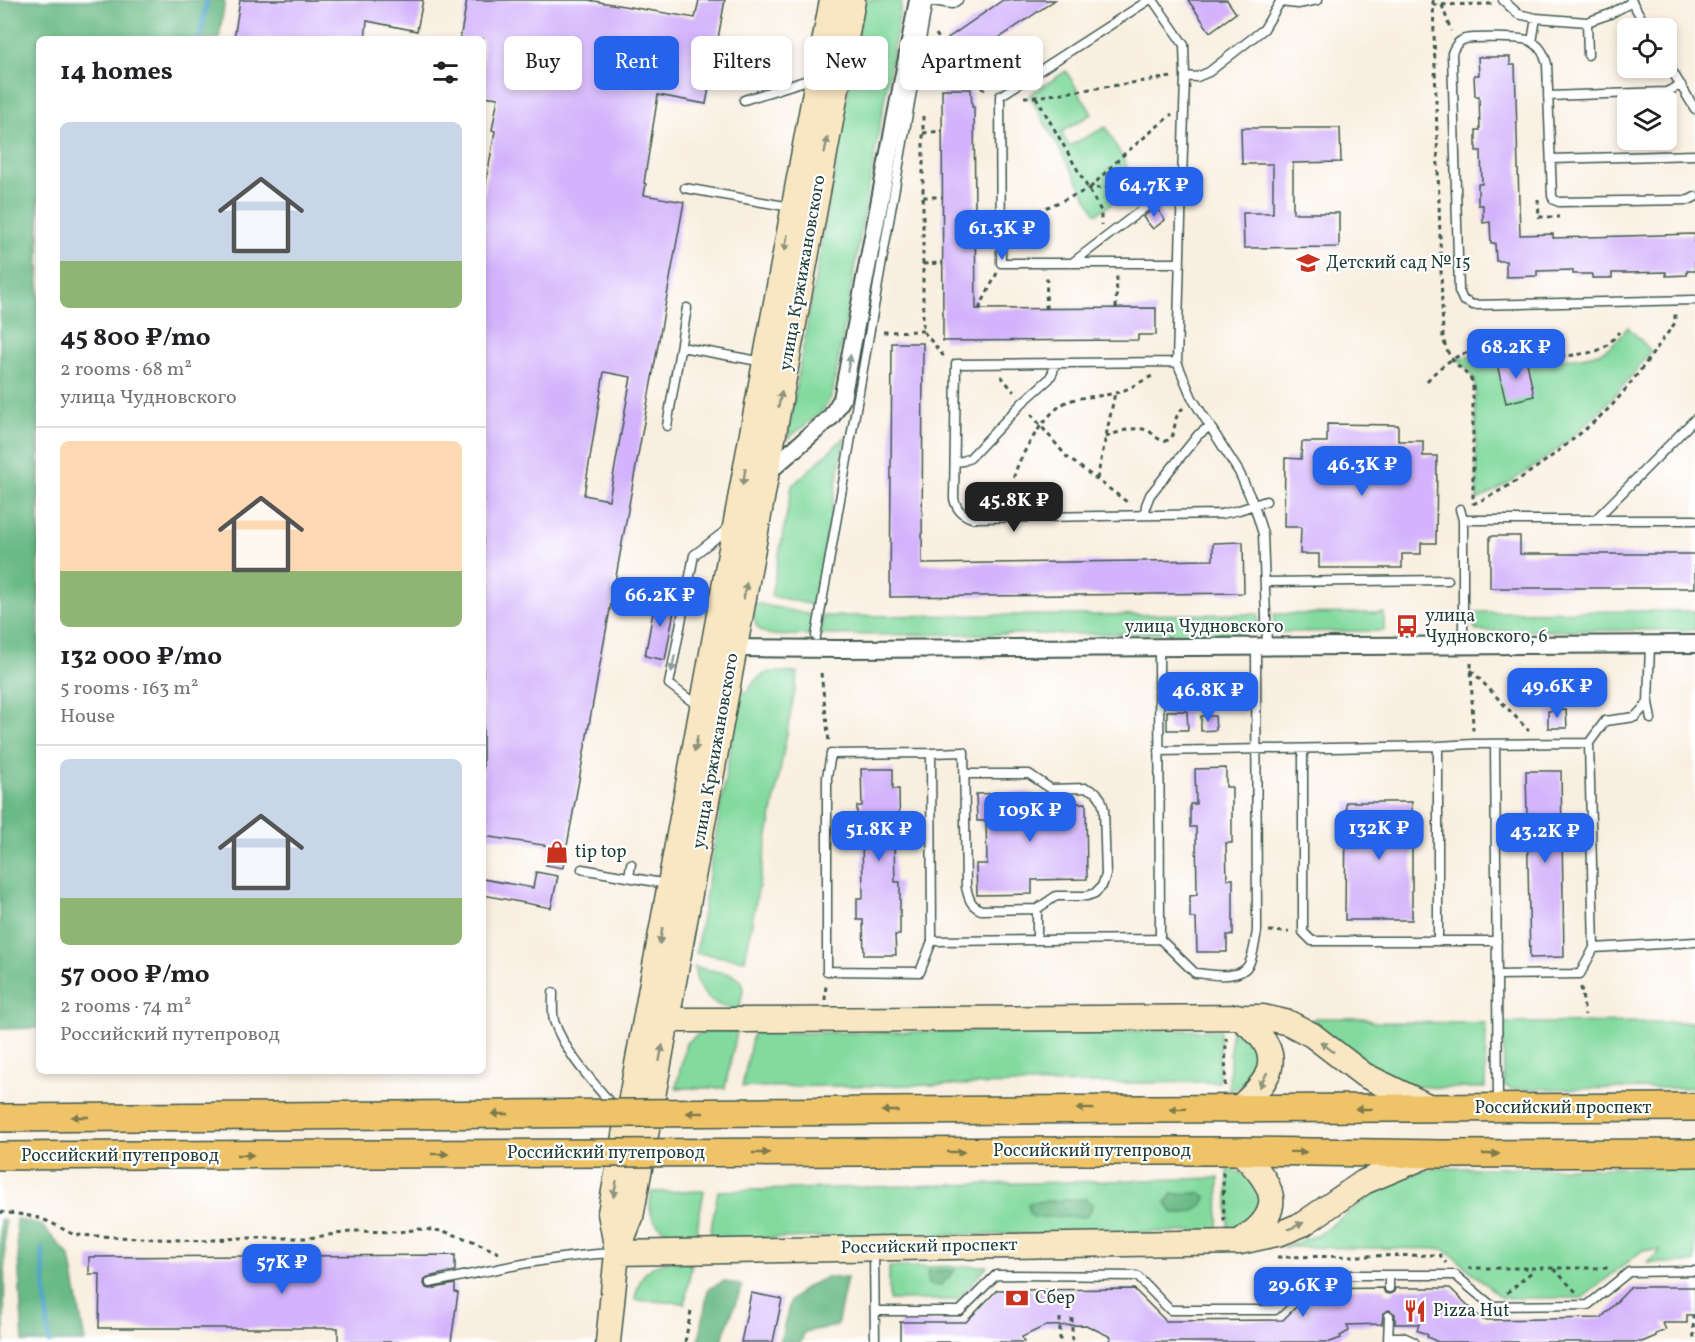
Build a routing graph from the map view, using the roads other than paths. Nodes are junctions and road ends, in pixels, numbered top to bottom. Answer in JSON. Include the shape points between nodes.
{"nodes":[{"id":1,"x":832,"y":0,"type":"edge"},
{"id":2,"x":853,"y":0,"type":"edge"},
{"id":3,"x":918,"y":0,"type":"edge"},
{"id":4,"x":927,"y":0,"type":"edge"},
{"id":5,"x":958,"y":0,"type":"edge"},
{"id":6,"x":1151,"y":0,"type":"edge"},
{"id":7,"x":1318,"y":0,"type":"edge"},
{"id":8,"x":1279,"y":1,"type":"edge"},
{"id":9,"x":1631,"y":1,"type":"edge"},
{"id":10,"x":1504,"y":2,"type":"edge"},
{"id":11,"x":1536,"y":18,"type":"junction"},
{"id":12,"x":1641,"y":18,"type":"edge"},
{"id":13,"x":1587,"y":22,"type":"junction"},
{"id":14,"x":825,"y":36,"type":"edge"},
{"id":15,"x":1532,"y":42,"type":"junction"},
{"id":16,"x":1588,"y":55,"type":"dead end"},
{"id":17,"x":1185,"y":76,"type":"junction"},
{"id":18,"x":1677,"y":78,"type":"edge"},
{"id":19,"x":804,"y":81,"type":"edge"},
{"id":20,"x":1681,"y":85,"type":"junction"},
{"id":21,"x":817,"y":90,"type":"edge"},
{"id":22,"x":1548,"y":96,"type":"junction"},
{"id":23,"x":744,"y":100,"type":"dead end"},
{"id":24,"x":1695,"y":109,"type":"edge"},
{"id":25,"x":1695,"y":155,"type":"edge"},
{"id":26,"x":1551,"y":159,"type":"junction"},
{"id":27,"x":686,"y":188,"type":"dead end"},
{"id":28,"x":1181,"y":197,"type":"junction"},
{"id":29,"x":1695,"y":197,"type":"edge"},
{"id":30,"x":804,"y":209,"type":"junction"},
{"id":31,"x":1072,"y":263,"type":"junction"},
{"id":32,"x":1180,"y":263,"type":"junction"},
{"id":33,"x":1695,"y":300,"type":"edge"},
{"id":34,"x":687,"y":308,"type":"dead end"},
{"id":35,"x":681,"y":347,"type":"junction"},
{"id":36,"x":1177,"y":362,"type":"junction"},
{"id":37,"x":1054,"y":363,"type":"junction"},
{"id":38,"x":776,"y":364,"type":"junction"},
{"id":39,"x":1695,"y":419,"type":"edge"},
{"id":40,"x":667,"y":426,"type":"dead end"},
{"id":41,"x":1210,"y":426,"type":"junction"},
{"id":42,"x":955,"y":462,"type":"junction"},
{"id":43,"x":767,"y":473,"type":"junction"},
{"id":44,"x":1266,"y":501,"type":"dead end"},
{"id":45,"x":1254,"y":505,"type":"junction"},
{"id":46,"x":1460,"y":508,"type":"dead end"},
{"id":47,"x":1145,"y":515,"type":"junction"},
{"id":48,"x":1463,"y":520,"type":"junction"},
{"id":49,"x":1595,"y":520,"type":"junction"},
{"id":50,"x":1695,"y":520,"type":"edge"},
{"id":51,"x":736,"y":523,"type":"junction"},
{"id":52,"x":1448,"y":580,"type":"dead end"},
{"id":53,"x":1265,"y":582,"type":"junction"},
{"id":54,"x":816,"y":636,"type":"dead end"},
{"id":55,"x":1650,"y":644,"type":"junction"},
{"id":56,"x":1695,"y":644,"type":"edge"},
{"id":57,"x":1463,"y":645,"type":"junction"},
{"id":58,"x":724,"y":646,"type":"junction"},
{"id":59,"x":1159,"y":646,"type":"junction"},
{"id":60,"x":1262,"y":646,"type":"junction"},
{"id":61,"x":1648,"y":703,"type":"junction"},
{"id":62,"x":713,"y":708,"type":"junction"},
{"id":63,"x":1652,"y":719,"type":"dead end"},
{"id":64,"x":1589,"y":743,"type":"junction"},
{"id":65,"x":1495,"y":744,"type":"junction"},
{"id":66,"x":1438,"y":746,"type":"junction"},
{"id":67,"x":1256,"y":749,"type":"junction"},
{"id":68,"x":1303,"y":749,"type":"junction"},
{"id":69,"x":1159,"y":751,"type":"junction"},
{"id":70,"x":931,"y":753,"type":"junction"},
{"id":71,"x":965,"y":774,"type":"junction"},
{"id":72,"x":631,"y":864,"type":"dead end"},
{"id":73,"x":582,"y":869,"type":"dead end"},
{"id":74,"x":629,"y":877,"type":"junction"},
{"id":75,"x":681,"y":886,"type":"junction"},
{"id":76,"x":1037,"y":909,"type":"junction"},
{"id":77,"x":1160,"y":939,"type":"junction"},
{"id":78,"x":1037,"y":940,"type":"junction"},
{"id":79,"x":932,"y":941,"type":"junction"},
{"id":80,"x":1438,"y":941,"type":"junction"},
{"id":81,"x":1497,"y":941,"type":"junction"},
{"id":82,"x":1695,"y":942,"type":"edge"},
{"id":83,"x":1594,"y":948,"type":"junction"},
{"id":84,"x":1497,"y":975,"type":"junction"},
{"id":85,"x":553,"y":993,"type":"dead end"},
{"id":86,"x":657,"y":1018,"type":"junction"},
{"id":87,"x":1232,"y":1023,"type":"junction"},
{"id":88,"x":1695,"y":1107,"type":"edge"},
{"id":89,"x":1239,"y":1108,"type":"junction"},
{"id":90,"x":1432,"y":1108,"type":"junction"},
{"id":91,"x":1498,"y":1108,"type":"junction"},
{"id":92,"x":0,"y":1118,"type":"edge"},
{"id":93,"x":628,"y":1120,"type":"junction"},
{"id":94,"x":1239,"y":1151,"type":"junction"},
{"id":95,"x":1695,"y":1153,"type":"edge"},
{"id":96,"x":1432,"y":1154,"type":"junction"},
{"id":97,"x":0,"y":1156,"type":"edge"},
{"id":98,"x":1212,"y":1161,"type":"joint"},
{"id":99,"x":1232,"y":1236,"type":"junction"},
{"id":100,"x":874,"y":1248,"type":"junction"},
{"id":101,"x":617,"y":1253,"type":"junction"},
{"id":102,"x":1695,"y":1271,"type":"edge"},
{"id":103,"x":1389,"y":1275,"type":"junction"},
{"id":104,"x":430,"y":1283,"type":"dead end"},
{"id":105,"x":1389,"y":1288,"type":"dead end"},
{"id":106,"x":875,"y":1311,"type":"junction"},
{"id":107,"x":1389,"y":1316,"type":"dead end"},
{"id":108,"x":1389,"y":1340,"type":"edge"},
{"id":109,"x":608,"y":1342,"type":"edge"},
{"id":110,"x":876,"y":1342,"type":"edge"},
{"id":111,"x":1414,"y":1342,"type":"edge"}],
"edges":[{"from":1,"to":14,"type":"street","name":"улица Кржижановского"},
{"from":30,"to":2,"type":"street","name":"улица Кржижановского","one_way":true},
{"from":43,"to":3,"type":"street","one_way":true,"via":[[831,417],[842,399]]},
{"from":4,"to":5,"type":"lane","via":[[952,4]]},
{"from":4,"to":54,"type":"lane"},
{"from":6,"to":17,"type":"lane","via":[[1184,45]]},
{"from":6,"to":31,"type":"lane","via":[[1000,96],[1001,264]]},
{"from":7,"to":8,"type":"lane","via":[[1298,4]]},
{"from":8,"to":17,"type":"lane","via":[[1264,29],[1209,72]]},
{"from":9,"to":12,"type":"lane"},
{"from":9,"to":13,"type":"lane"},
{"from":10,"to":11,"type":"lane","via":[[1518,14]]},
{"from":11,"to":13,"type":"lane"},
{"from":11,"to":15,"type":"lane"},
{"from":13,"to":16,"type":"lane"},
{"from":15,"to":22,"type":"lane","via":[[1542,50],[1547,64]]},
{"from":15,"to":33,"type":"lane","via":[[1520,38],[1465,39],[1456,44],[1452,53],[1459,291],[1463,300],[1473,305]]},
{"from":17,"to":28,"type":"lane"},
{"from":18,"to":20,"type":"lane"},
{"from":19,"to":23,"type":"lane"},
{"from":20,"to":22,"type":"lane","via":[[1666,92]]},
{"from":20,"to":24,"type":"lane"},
{"from":21,"to":30,"type":"street","name":"улица Кржижановского"},
{"from":22,"to":26,"type":"lane"},
{"from":25,"to":26,"type":"lane"},
{"from":26,"to":29,"type":"lane","via":[[1552,196],[1559,202]]},
{"from":27,"to":30,"type":"lane"},
{"from":28,"to":31,"type":"lane","via":[[1161,197],[1152,202]]},
{"from":28,"to":32,"type":"lane"},
{"from":30,"to":38,"type":"street","name":"улица Кржижановского"},
{"from":31,"to":32,"type":"lane"},
{"from":32,"to":36,"type":"lane"},
{"from":34,"to":35,"type":"lane"},
{"from":35,"to":38,"type":"lane"},
{"from":35,"to":40,"type":"lane"},
{"from":36,"to":37,"type":"lane"},
{"from":36,"to":41,"type":"lane","via":[[1192,398]]},
{"from":37,"to":42,"type":"lane","via":[[1049,379],[970,458]]},
{"from":37,"to":42,"type":"lane","via":[[956,364]]},
{"from":43,"to":38,"type":"street","name":"улица Кржижановского","one_way":true},
{"from":38,"to":51,"type":"street","name":"улица Кржижановского","one_way":true},
{"from":39,"to":49,"type":"lane"},
{"from":41,"to":45,"type":"lane"},
{"from":41,"to":47,"type":"lane","via":[[1198,435],[1150,495]]},
{"from":42,"to":47,"type":"lane","via":[[957,509],[972,518]]},
{"from":58,"to":43,"type":"street","name":"улица Кржижановского","one_way":true},
{"from":44,"to":45,"type":"lane"},
{"from":45,"to":47,"type":"lane","via":[[1221,514]]},
{"from":45,"to":53,"type":"lane","via":[[1263,534]]},
{"from":46,"to":48,"type":"lane"},
{"from":48,"to":49,"type":"lane"},
{"from":48,"to":57,"type":"lane"},
{"from":49,"to":50,"type":"lane"},
{"from":51,"to":58,"type":"street","name":"улица Кржижановского"},
{"from":51,"to":62,"type":"lane","one_way":true,"via":[[694,555],[669,684],[690,700]]},
{"from":52,"to":53,"type":"lane"},
{"from":53,"to":60,"type":"lane"},
{"from":55,"to":56,"type":"street","name":"улица Чудновского"},
{"from":55,"to":57,"type":"street","name":"улица Чудновского"},
{"from":55,"to":61,"type":"lane"},
{"from":57,"to":60,"type":"street","name":"улица Чудновского"},
{"from":58,"to":59,"type":"street","name":"улица Чудновского","via":[[841,650]]},
{"from":58,"to":62,"type":"street","name":"улица Кржижановского"},
{"from":59,"to":60,"type":"street","name":"улица Чудновского"},
{"from":59,"to":69,"type":"lane"},
{"from":60,"to":67,"type":"lane"},
{"from":61,"to":63,"type":"lane"},
{"from":61,"to":64,"type":"lane","via":[[1635,717],[1605,721]]},
{"from":62,"to":75,"type":"street","name":"улица Кржижановского"},
{"from":64,"to":65,"type":"lane"},
{"from":64,"to":83,"type":"lane"},
{"from":65,"to":66,"type":"lane"},
{"from":65,"to":81,"type":"lane"},
{"from":66,"to":68,"type":"lane"},
{"from":66,"to":80,"type":"lane"},
{"from":67,"to":68,"type":"lane"},
{"from":67,"to":69,"type":"lane"},
{"from":67,"to":77,"type":"lane","via":[[1257,931],[1249,963],[1242,972],[1195,973]]},
{"from":68,"to":80,"type":"lane","via":[[1303,932],[1312,941]]},
{"from":69,"to":77,"type":"lane"},
{"from":70,"to":71,"type":"lane","via":[[964,752]]},
{"from":70,"to":79,"type":"lane"},
{"from":70,"to":79,"type":"lane","via":[[831,754],[827,777],[827,971],[920,972]]},
{"from":71,"to":76,"type":"lane","via":[[969,899],[981,910]]},
{"from":71,"to":76,"type":"lane","via":[[1029,774],[1051,789],[1086,788],[1101,799],[1106,875],[1102,886],[1087,896],[1056,896]]},
{"from":72,"to":74,"type":"lane"},
{"from":73,"to":74,"type":"lane"},
{"from":74,"to":75,"type":"lane"},
{"from":75,"to":86,"type":"street","name":"улица Кржижановского"},
{"from":76,"to":78,"type":"lane"},
{"from":77,"to":78,"type":"lane"},
{"from":78,"to":79,"type":"lane"},
{"from":80,"to":81,"type":"lane"},
{"from":81,"to":84,"type":"lane"},
{"from":82,"to":83,"type":"lane"},
{"from":83,"to":84,"type":"lane","via":[[1580,974]]},
{"from":84,"to":91,"type":"lane"},
{"from":85,"to":93,"type":"lane","via":[[554,1021],[568,1048],[588,1077]]},
{"from":86,"to":87,"type":"street","name":"Российский проспект"},
{"from":86,"to":93,"type":"street","name":"улица Кржижановского"},
{"from":101,"to":86,"type":"street","name":"улица Кржижановского","one_way":true,"via":[[630,1217]]},
{"from":87,"to":89,"type":"street","one_way":true,"via":[[1251,1026],[1269,1049],[1266,1078]]},
{"from":90,"to":87,"type":"street","name":"Российский проспект","one_way":true,"via":[[1364,1075],[1312,1035],[1288,1023],[1263,1017]]},
{"from":88,"to":91,"type":"main road","name":"Российский проспект"},
{"from":90,"to":89,"type":"main road","name":"Российский проспект","one_way":true},
{"from":89,"to":92,"type":"main road","name":"Российский проспект","one_way":true,"bridge":true,"via":[[1215,1097],[1144,1109]]},
{"from":90,"to":91,"type":"main road","name":"Российский проспект"},
{"from":93,"to":101,"type":"street","name":"улица Кржижановского","one_way":true,"via":[[610,1213]]},
{"from":94,"to":96,"type":"main road","name":"Российский проспект","one_way":true},
{"from":94,"to":98,"type":"main road","name":"Российский проспект"},
{"from":94,"to":99,"type":"street","via":[[1266,1180],[1271,1210],[1255,1232]]},
{"from":96,"to":95,"type":"main road","name":"Российский проспект","one_way":true},
{"from":99,"to":96,"type":"street","name":"Российский проспект","one_way":true,"via":[[1281,1233],[1303,1224],[1364,1182]]},
{"from":97,"to":98,"type":"main road","name":"Российский путепровод","one_way":true,"bridge":true,"via":[[1143,1151]]},
{"from":99,"to":100,"type":"street","name":"Российский проспект"},
{"from":100,"to":101,"type":"street","name":"Российский проспект"},
{"from":100,"to":106,"type":"lane"},
{"from":101,"to":104,"type":"lane","via":[[522,1264]]},
{"from":101,"to":109,"type":"street","name":"улица Кржижановского"},
{"from":102,"to":103,"type":"lane","via":[[1629,1272],[1587,1305],[1492,1306],[1455,1275]]},
{"from":103,"to":105,"type":"lane"},
{"from":103,"to":106,"type":"lane","via":[[1312,1275],[1275,1310],[1170,1310],[1137,1276],[996,1275],[960,1311]]},
{"from":106,"to":110,"type":"lane"},
{"from":107,"to":108,"type":"lane"},
{"from":108,"to":111,"type":"lane","via":[[1402,1337]]}]}
